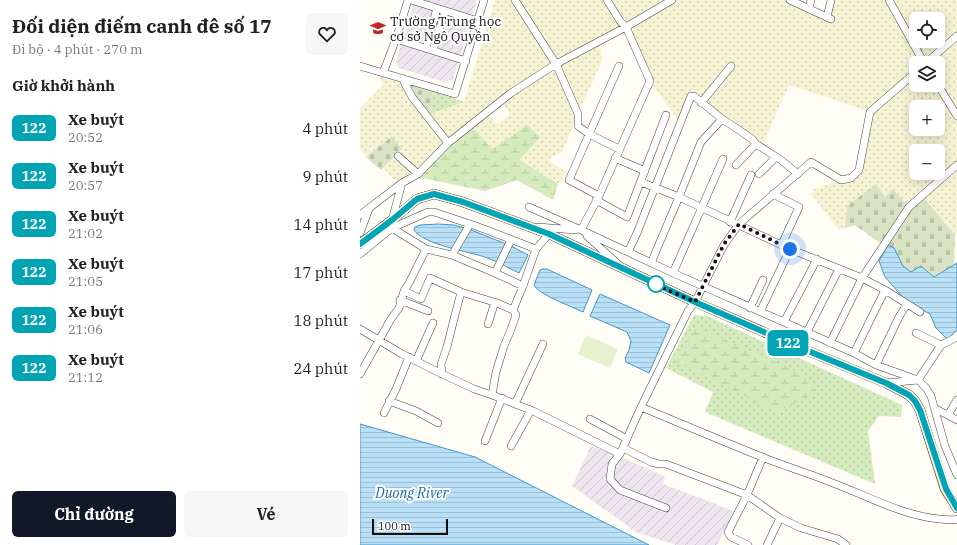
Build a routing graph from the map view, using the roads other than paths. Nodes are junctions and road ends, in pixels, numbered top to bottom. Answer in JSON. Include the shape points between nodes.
{"nodes":[{"id":1,"x":410,"y":0,"type":"edge"},
{"id":2,"x":484,"y":0,"type":"edge"},
{"id":3,"x":515,"y":0,"type":"edge"},
{"id":4,"x":607,"y":0,"type":"edge"},
{"id":5,"x":672,"y":0,"type":"edge"},
{"id":6,"x":790,"y":0,"type":"edge"},
{"id":7,"x":811,"y":0,"type":"edge"},
{"id":8,"x":831,"y":0,"type":"edge"},
{"id":9,"x":889,"y":0,"type":"edge"},
{"id":10,"x":437,"y":8,"type":"junction"},
{"id":11,"x":809,"y":9,"type":"junction"},
{"id":12,"x":445,"y":11,"type":"junction"},
{"id":13,"x":478,"y":21,"type":"junction"},
{"id":14,"x":626,"y":27,"type":"junction"},
{"id":15,"x":957,"y":36,"type":"edge"},
{"id":16,"x":396,"y":39,"type":"junction"},
{"id":17,"x":430,"y":49,"type":"junction"},
{"id":18,"x":921,"y":56,"type":"edge"},
{"id":19,"x":933,"y":56,"type":"edge"},
{"id":20,"x":466,"y":60,"type":"junction"},
{"id":21,"x":556,"y":64,"type":"junction"},
{"id":22,"x":360,"y":66,"type":"edge"},
{"id":23,"x":619,"y":66,"type":"dead end"},
{"id":24,"x":731,"y":66,"type":"dead end"},
{"id":25,"x":383,"y":73,"type":"junction"},
{"id":26,"x":402,"y":78,"type":"junction"},
{"id":27,"x":909,"y":78,"type":"edge"},
{"id":28,"x":942,"y":92,"type":"edge"},
{"id":29,"x":700,"y":103,"type":"junction"},
{"id":30,"x":666,"y":115,"type":"dead end"},
{"id":31,"x":957,"y":116,"type":"edge"},
{"id":32,"x":722,"y":119,"type":"junction"},
{"id":33,"x":589,"y":134,"type":"junction"},
{"id":34,"x":448,"y":143,"type":"junction"},
{"id":35,"x":756,"y":144,"type":"junction"},
{"id":36,"x":619,"y":148,"type":"junction"},
{"id":37,"x":398,"y":156,"type":"dead end"},
{"id":38,"x":776,"y":157,"type":"junction"},
{"id":39,"x":615,"y":158,"type":"junction"},
{"id":40,"x":723,"y":160,"type":"dead end"},
{"id":41,"x":736,"y":165,"type":"dead end"},
{"id":42,"x":957,"y":165,"type":"edge"},
{"id":43,"x":645,"y":171,"type":"junction"},
{"id":44,"x":418,"y":174,"type":"junction"},
{"id":45,"x":798,"y":174,"type":"junction"},
{"id":46,"x":641,"y":182,"type":"junction"},
{"id":47,"x":402,"y":183,"type":"junction"},
{"id":48,"x":655,"y":187,"type":"junction"},
{"id":49,"x":773,"y":194,"type":"junction"},
{"id":50,"x":679,"y":197,"type":"junction"},
{"id":51,"x":597,"y":198,"type":"junction"},
{"id":52,"x":529,"y":207,"type":"dead end"},
{"id":53,"x":702,"y":208,"type":"junction"},
{"id":54,"x":369,"y":209,"type":"junction"},
{"id":55,"x":360,"y":215,"type":"edge"},
{"id":56,"x":730,"y":222,"type":"junction"},
{"id":57,"x":392,"y":224,"type":"junction"},
{"id":58,"x":470,"y":224,"type":"junction"},
{"id":59,"x":739,"y":224,"type":"junction"},
{"id":60,"x":529,"y":227,"type":"junction"},
{"id":61,"x":581,"y":230,"type":"junction"},
{"id":62,"x":360,"y":234,"type":"edge"},
{"id":63,"x":549,"y":234,"type":"junction"},
{"id":64,"x":511,"y":240,"type":"junction"},
{"id":65,"x":360,"y":244,"type":"edge"},
{"id":66,"x":782,"y":244,"type":"junction"},
{"id":67,"x":426,"y":249,"type":"junction"},
{"id":68,"x":536,"y":249,"type":"junction"},
{"id":69,"x":790,"y":249,"type":"junction"},
{"id":70,"x":628,"y":252,"type":"junction"},
{"id":71,"x":360,"y":254,"type":"edge"},
{"id":72,"x":452,"y":255,"type":"junction"},
{"id":73,"x":817,"y":259,"type":"junction"},
{"id":74,"x":651,"y":263,"type":"junction"},
{"id":75,"x":623,"y":269,"type":"junction"},
{"id":76,"x":839,"y":269,"type":"junction"},
{"id":77,"x":495,"y":273,"type":"junction"},
{"id":78,"x":673,"y":273,"type":"junction"},
{"id":79,"x":862,"y":278,"type":"junction"},
{"id":80,"x":763,"y":280,"type":"dead end"},
{"id":81,"x":523,"y":286,"type":"junction"},
{"id":82,"x":703,"y":286,"type":"junction"},
{"id":83,"x":885,"y":290,"type":"junction"},
{"id":84,"x":404,"y":291,"type":"junction"},
{"id":85,"x":462,"y":292,"type":"junction"},
{"id":86,"x":400,"y":300,"type":"junction"},
{"id":87,"x":495,"y":302,"type":"junction"},
{"id":88,"x":695,"y":302,"type":"junction"},
{"id":89,"x":907,"y":304,"type":"junction"},
{"id":90,"x":750,"y":308,"type":"junction"},
{"id":91,"x":513,"y":310,"type":"junction"},
{"id":92,"x":428,"y":311,"type":"dead end"},
{"id":93,"x":760,"y":312,"type":"junction"},
{"id":94,"x":920,"y":312,"type":"dead end"},
{"id":95,"x":784,"y":322,"type":"junction"},
{"id":96,"x":434,"y":323,"type":"dead end"},
{"id":97,"x":488,"y":324,"type":"dead end"},
{"id":98,"x":360,"y":329,"type":"edge"},
{"id":99,"x":807,"y":332,"type":"junction"},
{"id":100,"x":916,"y":333,"type":"dead end"},
{"id":101,"x":957,"y":336,"type":"edge"},
{"id":102,"x":379,"y":340,"type":"junction"},
{"id":103,"x":830,"y":342,"type":"junction"},
{"id":104,"x":543,"y":344,"type":"dead end"},
{"id":105,"x":941,"y":345,"type":"junction"},
{"id":106,"x":854,"y":353,"type":"junction"},
{"id":107,"x":413,"y":359,"type":"junction"},
{"id":108,"x":876,"y":365,"type":"junction"},
{"id":109,"x":360,"y":374,"type":"edge"},
{"id":110,"x":442,"y":374,"type":"junction"},
{"id":111,"x":918,"y":380,"type":"junction"},
{"id":112,"x":886,"y":383,"type":"junction"},
{"id":113,"x":492,"y":395,"type":"junction"},
{"id":114,"x":502,"y":398,"type":"junction"},
{"id":115,"x":957,"y":400,"type":"edge"},
{"id":116,"x":389,"y":401,"type":"junction"},
{"id":117,"x":515,"y":404,"type":"junction"},
{"id":118,"x":642,"y":407,"type":"junction"},
{"id":119,"x":936,"y":409,"type":"junction"},
{"id":120,"x":531,"y":410,"type":"junction"},
{"id":121,"x":384,"y":412,"type":"dead end"},
{"id":122,"x":948,"y":415,"type":"junction"},
{"id":123,"x":590,"y":419,"type":"dead end"},
{"id":124,"x":957,"y":420,"type":"edge"},
{"id":125,"x":438,"y":423,"type":"dead end"},
{"id":126,"x":626,"y":438,"type":"junction"},
{"id":127,"x":485,"y":441,"type":"dead end"},
{"id":128,"x":511,"y":446,"type":"dead end"},
{"id":129,"x":621,"y":451,"type":"junction"},
{"id":130,"x":763,"y":457,"type":"junction"},
{"id":131,"x":957,"y":475,"type":"edge"},
{"id":132,"x":747,"y":495,"type":"junction"},
{"id":133,"x":666,"y":508,"type":"dead end"},
{"id":134,"x":957,"y":508,"type":"edge"},
{"id":135,"x":780,"y":518,"type":"junction"},
{"id":136,"x":957,"y":519,"type":"edge"},
{"id":137,"x":748,"y":545,"type":"edge"},
{"id":138,"x":767,"y":545,"type":"edge"},
{"id":139,"x":846,"y":545,"type":"edge"}],
"edges":[{"from":1,"to":10,"type":"street"},
{"from":1,"to":16,"type":"street"},
{"from":2,"to":13,"type":"street"},
{"from":3,"to":21,"type":"street"},
{"from":4,"to":14,"type":"street"},
{"from":5,"to":14,"type":"street"},
{"from":6,"to":11,"type":"street"},
{"from":7,"to":11,"type":"street"},
{"from":8,"to":11,"type":"street","via":[[829,18]]},
{"from":9,"to":18,"type":"street"},
{"from":10,"to":12,"type":"street"},
{"from":10,"to":17,"type":"street"},
{"from":12,"to":13,"type":"street"},
{"from":12,"to":17,"type":"street"},
{"from":13,"to":20,"type":"street"},
{"from":14,"to":21,"type":"street"},
{"from":14,"to":36,"type":"street","via":[[650,81]]},
{"from":15,"to":19,"type":"street"},
{"from":16,"to":17,"type":"street"},
{"from":16,"to":25,"type":"street"},
{"from":17,"to":20,"type":"street"},
{"from":20,"to":26,"type":"street","via":[[455,94]]},
{"from":21,"to":33,"type":"street","via":[[578,114],[578,126]]},
{"from":21,"to":34,"type":"street","via":[[510,93]]},
{"from":22,"to":25,"type":"street"},
{"from":23,"to":33,"type":"street"},
{"from":24,"to":29,"type":"street"},
{"from":25,"to":26,"type":"street"},
{"from":26,"to":34,"type":"street","via":[[412,97]]},
{"from":27,"to":45,"type":"street","via":[[870,112],[859,170],[851,178],[841,180],[811,162]]},
{"from":28,"to":31,"type":"street"},
{"from":29,"to":32,"type":"street"},
{"from":29,"to":48,"type":"street","via":[[694,96],[690,96]]},
{"from":30,"to":43,"type":"street"},
{"from":32,"to":35,"type":"street"},
{"from":32,"to":50,"type":"street","via":[[701,142]]},
{"from":33,"to":36,"type":"street"},
{"from":33,"to":51,"type":"street","via":[[569,180]]},
{"from":34,"to":44,"type":"street"},
{"from":35,"to":38,"type":"street"},
{"from":35,"to":41,"type":"street"},
{"from":36,"to":39,"type":"street"},
{"from":37,"to":44,"type":"street"},
{"from":38,"to":45,"type":"street"},
{"from":38,"to":56,"type":"street","via":[[755,174]]},
{"from":39,"to":43,"type":"street"},
{"from":39,"to":51,"type":"street"},
{"from":40,"to":53,"type":"street"},
{"from":42,"to":79,"type":"street","via":[[909,207]]},
{"from":43,"to":46,"type":"street"},
{"from":44,"to":47,"type":"street"},
{"from":45,"to":49,"type":"street"},
{"from":46,"to":48,"type":"street"},
{"from":46,"to":51,"type":"street","via":[[627,217]]},
{"from":47,"to":54,"type":"street"},
{"from":47,"to":57,"type":"street"},
{"from":48,"to":50,"type":"street"},
{"from":48,"to":70,"type":"street"},
{"from":49,"to":59,"type":"street"},
{"from":49,"to":66,"type":"street","via":[[800,207]]},
{"from":50,"to":53,"type":"street"},
{"from":50,"to":74,"type":"street"},
{"from":51,"to":61,"type":"street"},
{"from":52,"to":61,"type":"street"},
{"from":53,"to":56,"type":"street"},
{"from":53,"to":78,"type":"street"},
{"from":54,"to":55,"type":"street"},
{"from":54,"to":62,"type":"street"},
{"from":56,"to":59,"type":"street"},
{"from":57,"to":58,"type":"street","via":[[428,212]]},
{"from":57,"to":60,"type":"main road","via":[[417,199],[434,194]]},
{"from":57,"to":65,"type":"main road"},
{"from":57,"to":67,"type":"street"},
{"from":57,"to":71,"type":"street"},
{"from":58,"to":64,"type":"street"},
{"from":58,"to":72,"type":"street"},
{"from":59,"to":66,"type":"street"},
{"from":59,"to":82,"type":"street","via":[[724,244]]},
{"from":60,"to":61,"type":"street"},
{"from":60,"to":63,"type":"main road"},
{"from":61,"to":70,"type":"street"},
{"from":61,"to":75,"type":"street"},
{"from":63,"to":68,"type":"street"},
{"from":63,"to":75,"type":"main road"},
{"from":64,"to":68,"type":"street"},
{"from":64,"to":77,"type":"street"},
{"from":66,"to":69,"type":"street"},
{"from":67,"to":72,"type":"street"},
{"from":67,"to":84,"type":"street"},
{"from":68,"to":81,"type":"street"},
{"from":69,"to":73,"type":"street"},
{"from":69,"to":93,"type":"street"},
{"from":70,"to":74,"type":"street"},
{"from":72,"to":77,"type":"street"},
{"from":73,"to":76,"type":"street"},
{"from":73,"to":95,"type":"street"},
{"from":74,"to":78,"type":"street"},
{"from":75,"to":88,"type":"main road"},
{"from":76,"to":79,"type":"street"},
{"from":76,"to":99,"type":"street"},
{"from":77,"to":81,"type":"street"},
{"from":78,"to":82,"type":"street"},
{"from":79,"to":83,"type":"street"},
{"from":79,"to":103,"type":"street"},
{"from":80,"to":90,"type":"street"},
{"from":81,"to":91,"type":"street"},
{"from":82,"to":88,"type":"street"},
{"from":82,"to":90,"type":"street"},
{"from":83,"to":89,"type":"street"},
{"from":83,"to":106,"type":"street"},
{"from":84,"to":85,"type":"street","via":[[422,299],[430,278]]},
{"from":84,"to":86,"type":"street"},
{"from":85,"to":87,"type":"street"},
{"from":85,"to":110,"type":"street","via":[[440,364]]},
{"from":86,"to":92,"type":"street"},
{"from":86,"to":102,"type":"street","via":[[399,308]]},
{"from":87,"to":91,"type":"street"},
{"from":87,"to":97,"type":"street"},
{"from":88,"to":112,"type":"main road"},
{"from":88,"to":118,"type":"street","via":[[688,311]]},
{"from":89,"to":94,"type":"street"},
{"from":89,"to":108,"type":"street"},
{"from":90,"to":93,"type":"street"},
{"from":91,"to":113,"type":"street","via":[[516,315],[496,372]]},
{"from":93,"to":95,"type":"street"},
{"from":95,"to":99,"type":"street"},
{"from":96,"to":107,"type":"street"},
{"from":98,"to":102,"type":"street"},
{"from":99,"to":103,"type":"street"},
{"from":100,"to":105,"type":"street"},
{"from":101,"to":105,"type":"street"},
{"from":102,"to":107,"type":"street"},
{"from":102,"to":109,"type":"street"},
{"from":103,"to":106,"type":"street"},
{"from":104,"to":117,"type":"street"},
{"from":105,"to":111,"type":"street"},
{"from":106,"to":108,"type":"street"},
{"from":107,"to":110,"type":"street"},
{"from":107,"to":116,"type":"street"},
{"from":108,"to":111,"type":"street"},
{"from":110,"to":113,"type":"street"},
{"from":111,"to":112,"type":"street"},
{"from":111,"to":119,"type":"street","via":[[931,396]]},
{"from":112,"to":134,"type":"main road","via":[[909,395],[917,403],[946,489]]},
{"from":113,"to":114,"type":"street"},
{"from":114,"to":117,"type":"street"},
{"from":114,"to":127,"type":"street"},
{"from":115,"to":122,"type":"street"},
{"from":116,"to":121,"type":"street"},
{"from":116,"to":125,"type":"street"},
{"from":117,"to":120,"type":"street"},
{"from":118,"to":126,"type":"street"},
{"from":118,"to":130,"type":"street"},
{"from":119,"to":122,"type":"street"},
{"from":119,"to":131,"type":"street","via":[[945,446]]},
{"from":120,"to":128,"type":"street"},
{"from":120,"to":129,"type":"street"},
{"from":122,"to":124,"type":"street"},
{"from":123,"to":126,"type":"street"},
{"from":126,"to":129,"type":"street"},
{"from":129,"to":132,"type":"street","via":[[651,462],[666,464]]},
{"from":129,"to":133,"type":"street","via":[[612,464],[610,479],[620,490]]},
{"from":130,"to":132,"type":"street"},
{"from":130,"to":136,"type":"street","via":[[907,512],[932,518]]},
{"from":132,"to":135,"type":"street"},
{"from":132,"to":137,"type":"street","via":[[728,532],[730,537]]},
{"from":135,"to":138,"type":"street"},
{"from":135,"to":139,"type":"street","via":[[801,528],[838,539]]}]}
